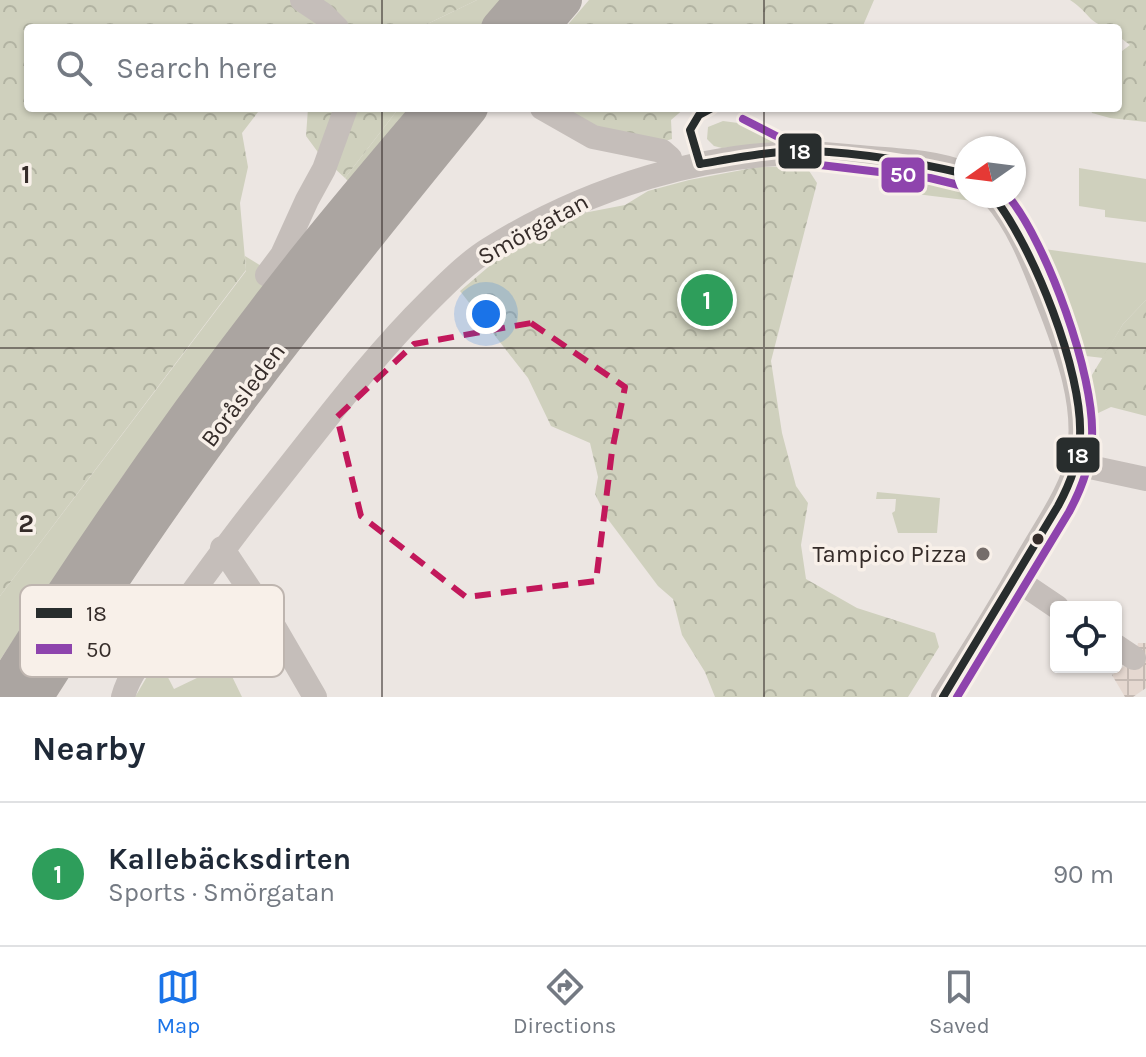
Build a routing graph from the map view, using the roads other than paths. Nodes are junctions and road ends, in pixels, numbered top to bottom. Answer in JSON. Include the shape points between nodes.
{"nodes":[{"id":1,"x":302,"y":0,"type":"edge"},
{"id":2,"x":564,"y":0,"type":"edge"},
{"id":3,"x":333,"y":24,"type":"edge"},
{"id":4,"x":543,"y":24,"type":"edge"},
{"id":5,"x":345,"y":112,"type":"edge"},
{"id":6,"x":429,"y":112,"type":"edge"},
{"id":7,"x":467,"y":112,"type":"edge"},
{"id":8,"x":549,"y":112,"type":"edge"},
{"id":9,"x":673,"y":170,"type":"junction"},
{"id":10,"x":954,"y":171,"type":"edge"},
{"id":11,"x":1000,"y":208,"type":"edge"},
{"id":12,"x":267,"y":275,"type":"dead end"},
{"id":13,"x":1076,"y":464,"type":"junction"},
{"id":14,"x":1146,"y":479,"type":"edge"},
{"id":15,"x":222,"y":548,"type":"junction"},
{"id":16,"x":1017,"y":580,"type":"junction"},
{"id":17,"x":71,"y":585,"type":"edge"},
{"id":18,"x":110,"y":585,"type":"edge"},
{"id":19,"x":195,"y":585,"type":"edge"},
{"id":20,"x":247,"y":585,"type":"edge"},
{"id":21,"x":1050,"y":602,"type":"edge"},
{"id":22,"x":284,"y":644,"type":"edge"},
{"id":23,"x":20,"y":663,"type":"edge"},
{"id":24,"x":48,"y":677,"type":"edge"},
{"id":25,"x":131,"y":677,"type":"edge"},
{"id":26,"x":0,"y":694,"type":"edge"},
{"id":27,"x":35,"y":697,"type":"edge"},
{"id":28,"x":123,"y":697,"type":"edge"},
{"id":29,"x":315,"y":697,"type":"edge"},
{"id":30,"x":943,"y":697,"type":"edge"}],
"edges":[{"from":1,"to":3,"type":"street"},
{"from":2,"to":4,"type":"highway"},
{"from":5,"to":12,"type":"street","via":[[324,169]]},
{"from":6,"to":17,"type":"highway","name":"Boråsleden","via":[[229,360]]},
{"from":7,"to":18,"type":"highway","name":"Boråsleden","via":[[253,380]]},
{"from":8,"to":9,"type":"street","via":[[593,137],[662,151]]},
{"from":9,"to":10,"type":"street","name":"Smörgatan","via":[[799,151]]},
{"from":9,"to":15,"type":"street","name":"Smörgatan","via":[[565,206],[460,272],[400,329]]},
{"from":11,"to":13,"type":"street","via":[[1041,285],[1068,356],[1078,408]]},
{"from":13,"to":14,"type":"street"},
{"from":13,"to":16,"type":"street"},
{"from":15,"to":19,"type":"street","name":"Smörgatan"},
{"from":15,"to":20,"type":"street"},
{"from":16,"to":21,"type":"street"},
{"from":16,"to":30,"type":"street"},
{"from":22,"to":29,"type":"street"},
{"from":23,"to":26,"type":"highway","name":"Boråsleden"},
{"from":24,"to":27,"type":"highway","name":"Boråsleden"},
{"from":25,"to":28,"type":"street","name":"Smörgatan"}]}
